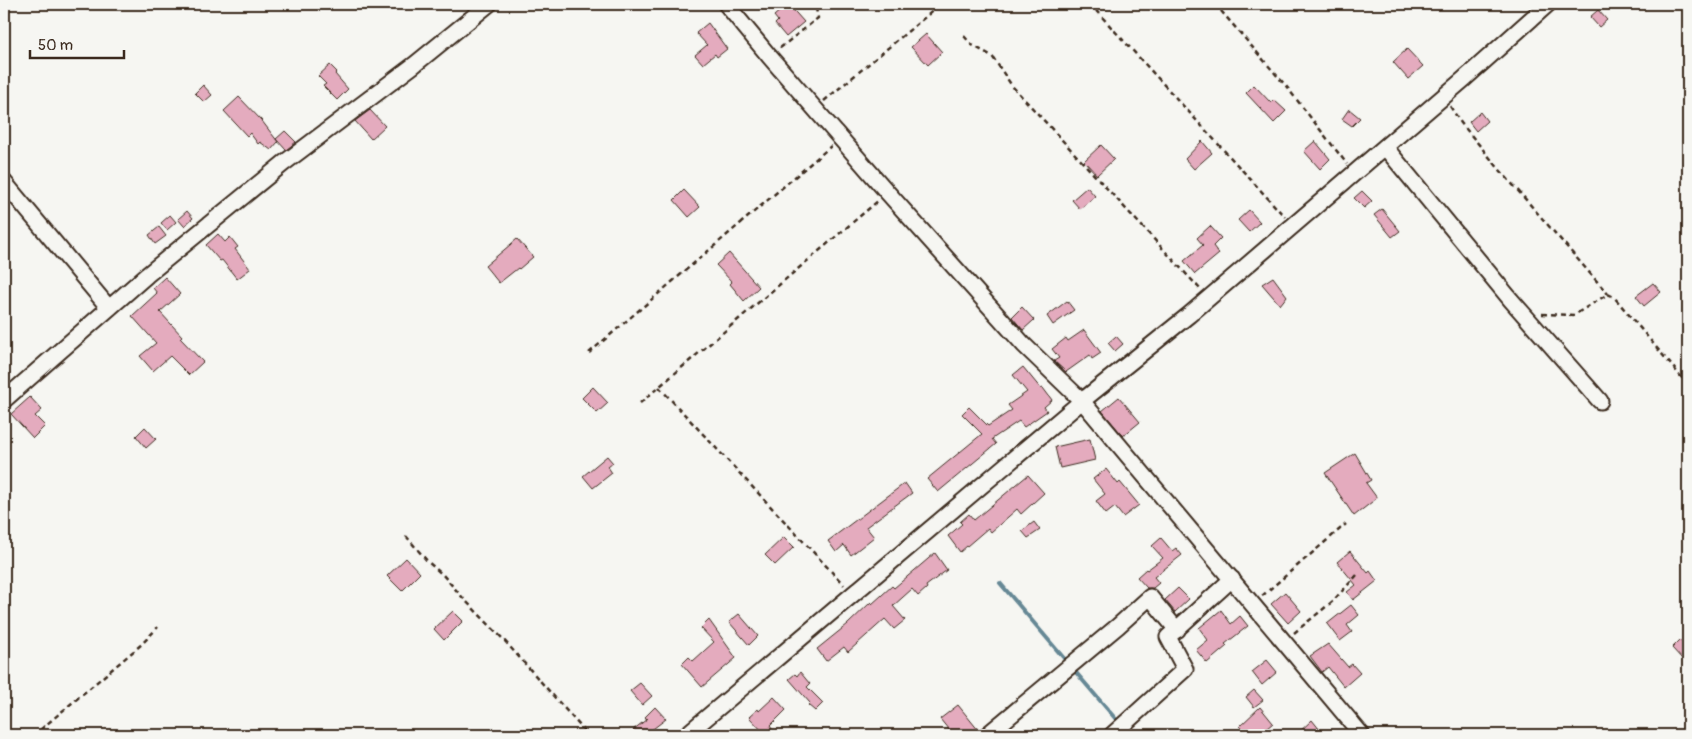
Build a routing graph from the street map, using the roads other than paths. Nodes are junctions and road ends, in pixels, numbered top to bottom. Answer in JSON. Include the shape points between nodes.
{"nodes":[{"id":1,"x":489,"y":4,"type":"edge"},
{"id":2,"x":726,"y":4,"type":"edge"},
{"id":3,"x":1548,"y":4,"type":"edge"},
{"id":4,"x":1384,"y":147,"type":"junction"},
{"id":5,"x":4,"y":182,"type":"edge"},
{"id":6,"x":109,"y":308,"type":"junction"},
{"id":7,"x":4,"y":400,"type":"edge"},
{"id":8,"x":1082,"y":401,"type":"junction"},
{"id":9,"x":1600,"y":401,"type":"dead end"},
{"id":10,"x":1232,"y":579,"type":"junction"},
{"id":11,"x":1177,"y":630,"type":"junction"},
{"id":12,"x":686,"y":735,"type":"edge"},
{"id":13,"x":987,"y":735,"type":"edge"},
{"id":14,"x":1112,"y":735,"type":"edge"},
{"id":15,"x":1362,"y":735,"type":"edge"}],
"edges":[{"from":1,"to":6,"type":"street","via":[[284,163]]},
{"from":2,"to":8,"type":"street","via":[[840,139],[1024,345]]},
{"from":3,"to":4,"type":"street"},
{"from":4,"to":8,"type":"street"},
{"from":4,"to":9,"type":"street"},
{"from":5,"to":6,"type":"street"},
{"from":6,"to":7,"type":"street"},
{"from":8,"to":10,"type":"street"},
{"from":8,"to":12,"type":"street"},
{"from":10,"to":11,"type":"street"},
{"from":10,"to":15,"type":"street"},
{"from":11,"to":13,"type":"street","via":[[1150,597]]},
{"from":11,"to":14,"type":"street","via":[[1168,637],[1186,669]]}]}
